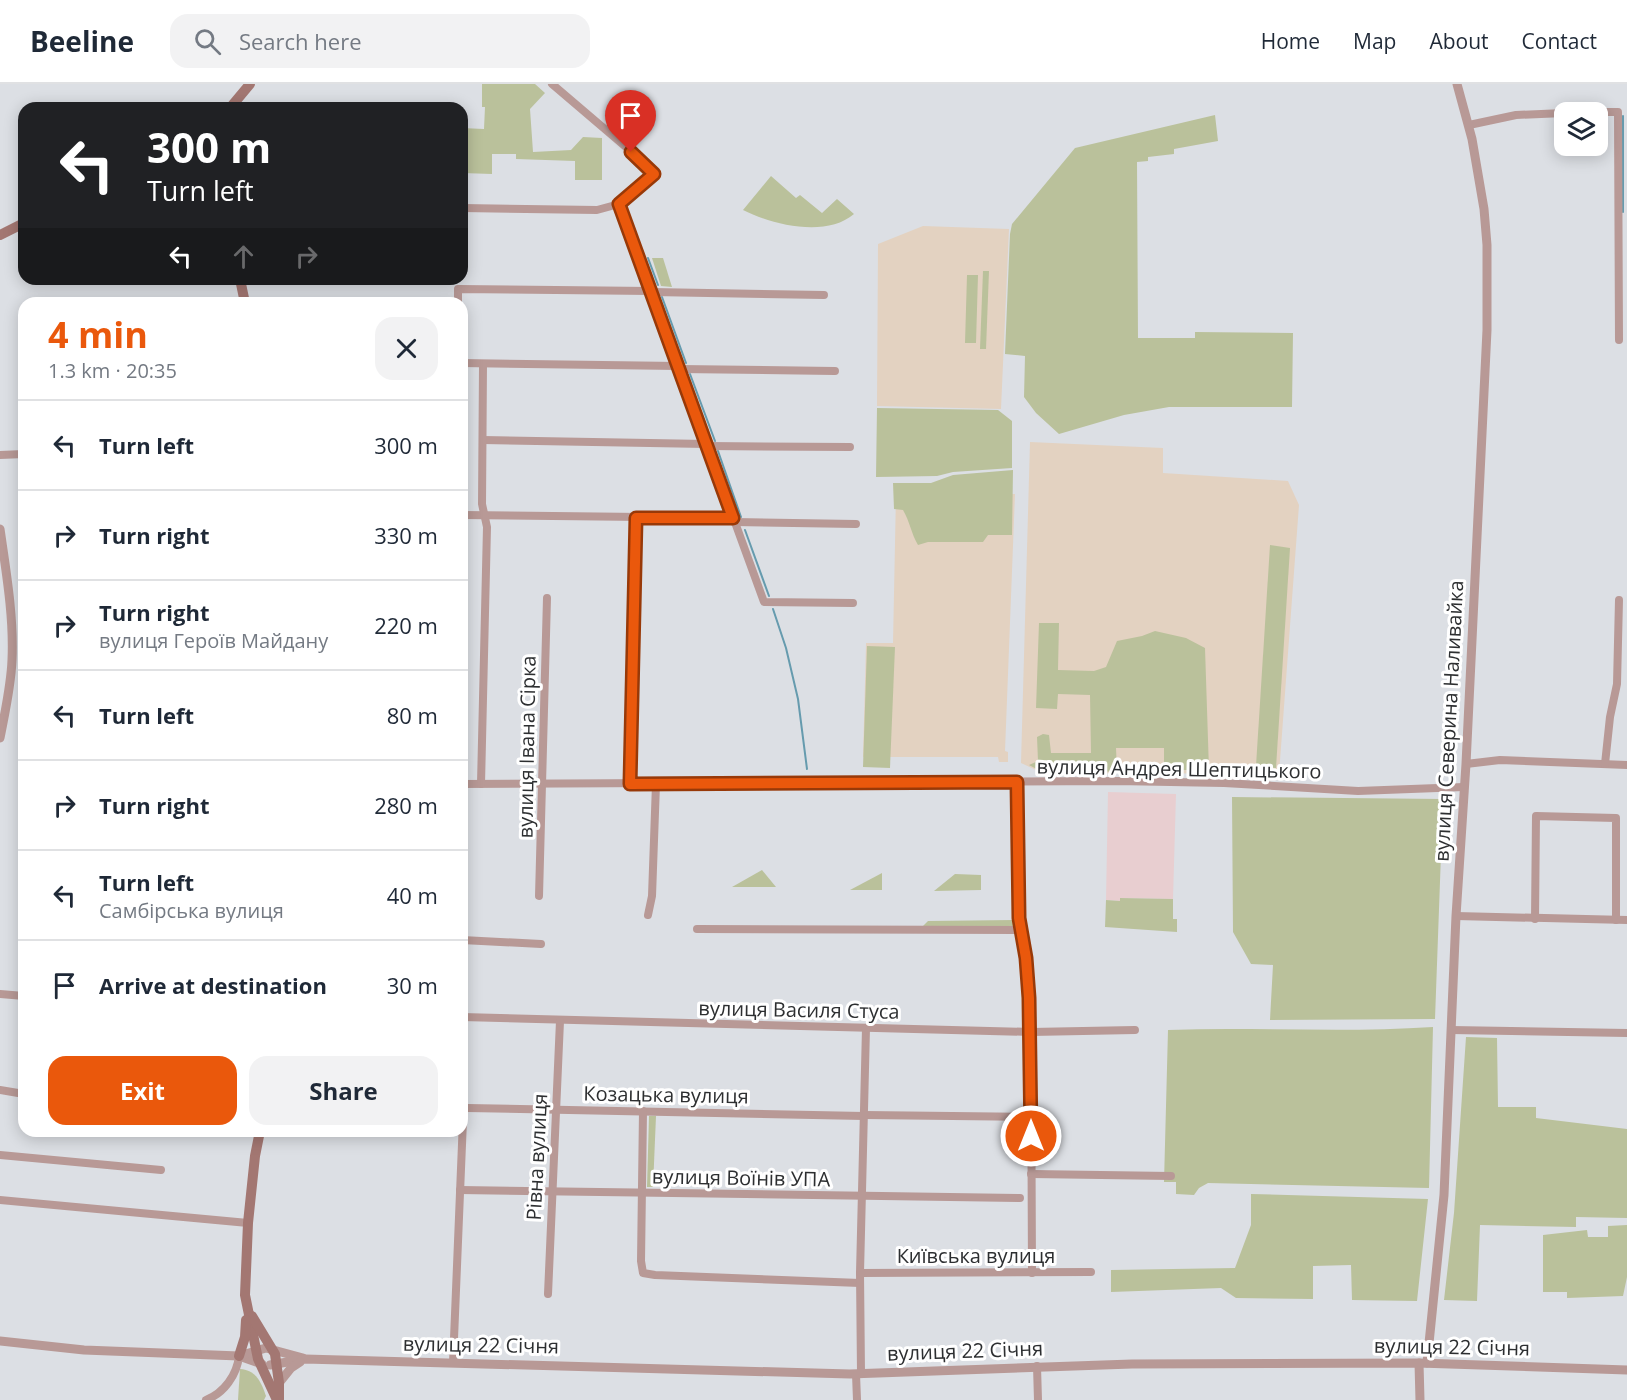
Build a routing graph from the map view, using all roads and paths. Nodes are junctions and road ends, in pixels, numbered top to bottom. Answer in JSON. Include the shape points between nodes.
{"nodes":[{"id":1,"x":250,"y":84,"type":"edge"},
{"id":2,"x":552,"y":84,"type":"edge"},
{"id":3,"x":1456,"y":84,"type":"edge"},
{"id":4,"x":235,"y":102,"type":"edge"},
{"id":5,"x":1608,"y":112,"type":"edge"},
{"id":6,"x":1554,"y":113,"type":"edge"},
{"id":7,"x":1469,"y":125,"type":"junction"},
{"id":8,"x":619,"y":204,"type":"junction"},
{"id":9,"x":468,"y":208,"type":"edge"},
{"id":10,"x":18,"y":226,"type":"edge"},
{"id":11,"x":0,"y":235,"type":"edge"},
{"id":12,"x":651,"y":292,"type":"junction"},
{"id":13,"x":824,"y":295,"type":"dead end"},
{"id":14,"x":458,"y":297,"type":"edge"},
{"id":15,"x":1619,"y":340,"type":"dead end"},
{"id":16,"x":468,"y":363,"type":"edge"},
{"id":17,"x":483,"y":364,"type":"junction"},
{"id":18,"x":678,"y":368,"type":"junction"},
{"id":19,"x":835,"y":371,"type":"dead end"},
{"id":20,"x":483,"y":440,"type":"junction"},
{"id":21,"x":706,"y":445,"type":"junction"},
{"id":22,"x":850,"y":447,"type":"dead end"},
{"id":23,"x":18,"y":454,"type":"edge"},
{"id":24,"x":0,"y":455,"type":"edge"},
{"id":25,"x":468,"y":514,"type":"edge"},
{"id":26,"x":485,"y":515,"type":"junction"},
{"id":27,"x":636,"y":518,"type":"junction"},
{"id":28,"x":733,"y":520,"type":"junction"},
{"id":29,"x":856,"y":524,"type":"dead end"},
{"id":30,"x":0,"y":529,"type":"edge"},
{"id":31,"x":547,"y":598,"type":"dead end"},
{"id":32,"x":1618,"y":600,"type":"dead end"},
{"id":33,"x":853,"y":603,"type":"dead end"},
{"id":34,"x":0,"y":738,"type":"edge"},
{"id":35,"x":1466,"y":764,"type":"junction"},
{"id":36,"x":1605,"y":764,"type":"junction"},
{"id":37,"x":1627,"y":765,"type":"edge"},
{"id":38,"x":1017,"y":782,"type":"junction"},
{"id":39,"x":542,"y":783,"type":"junction"},
{"id":40,"x":468,"y":784,"type":"edge"},
{"id":41,"x":481,"y":784,"type":"junction"},
{"id":42,"x":630,"y":784,"type":"junction"},
{"id":43,"x":656,"y":784,"type":"junction"},
{"id":44,"x":1464,"y":787,"type":"junction"},
{"id":45,"x":539,"y":896,"type":"dead end"},
{"id":46,"x":648,"y":915,"type":"dead end"},
{"id":47,"x":1456,"y":916,"type":"junction"},
{"id":48,"x":1535,"y":919,"type":"junction"},
{"id":49,"x":1616,"y":920,"type":"junction"},
{"id":50,"x":1627,"y":920,"type":"edge"},
{"id":51,"x":697,"y":928,"type":"dead end"},
{"id":52,"x":1020,"y":930,"type":"junction"},
{"id":53,"x":468,"y":940,"type":"edge"},
{"id":54,"x":541,"y":944,"type":"dead end"},
{"id":55,"x":0,"y":994,"type":"edge"},
{"id":56,"x":18,"y":996,"type":"edge"},
{"id":57,"x":468,"y":1017,"type":"edge"},
{"id":58,"x":560,"y":1021,"type":"junction"},
{"id":59,"x":866,"y":1028,"type":"junction"},
{"id":60,"x":1136,"y":1030,"type":"dead end"},
{"id":61,"x":1451,"y":1030,"type":"junction"},
{"id":62,"x":1031,"y":1032,"type":"junction"},
{"id":63,"x":1627,"y":1034,"type":"edge"},
{"id":64,"x":0,"y":1090,"type":"edge"},
{"id":65,"x":18,"y":1093,"type":"edge"},
{"id":66,"x":468,"y":1108,"type":"dead end"},
{"id":67,"x":556,"y":1110,"type":"junction"},
{"id":68,"x":643,"y":1111,"type":"junction"},
{"id":69,"x":864,"y":1116,"type":"junction"},
{"id":70,"x":1031,"y":1117,"type":"junction"},
{"id":71,"x":259,"y":1137,"type":"edge"},
{"id":72,"x":462,"y":1137,"type":"edge"},
{"id":73,"x":0,"y":1155,"type":"edge"},
{"id":74,"x":161,"y":1170,"type":"dead end"},
{"id":75,"x":1031,"y":1174,"type":"junction"},
{"id":76,"x":1171,"y":1176,"type":"dead end"},
{"id":77,"x":460,"y":1190,"type":"junction"},
{"id":78,"x":551,"y":1192,"type":"junction"},
{"id":79,"x":642,"y":1194,"type":"junction"},
{"id":80,"x":862,"y":1196,"type":"junction"},
{"id":81,"x":1020,"y":1198,"type":"dead end"},
{"id":82,"x":0,"y":1200,"type":"edge"},
{"id":83,"x":248,"y":1223,"type":"junction"},
{"id":84,"x":1091,"y":1272,"type":"dead end"},
{"id":85,"x":1032,"y":1273,"type":"junction"},
{"id":86,"x":860,"y":1274,"type":"junction"},
{"id":87,"x":860,"y":1283,"type":"junction"},
{"id":88,"x":548,"y":1293,"type":"dead end"},
{"id":89,"x":246,"y":1307,"type":"junction"},
{"id":90,"x":0,"y":1341,"type":"edge"},
{"id":91,"x":268,"y":1355,"type":"junction"},
{"id":92,"x":239,"y":1356,"type":"junction"},
{"id":93,"x":305,"y":1359,"type":"junction"},
{"id":94,"x":453,"y":1363,"type":"junction"},
{"id":95,"x":1423,"y":1363,"type":"junction"},
{"id":96,"x":1037,"y":1366,"type":"junction"},
{"id":97,"x":1627,"y":1370,"type":"edge"},
{"id":98,"x":858,"y":1373,"type":"junction"},
{"id":99,"x":279,"y":1383,"type":"junction"},
{"id":100,"x":206,"y":1400,"type":"edge"},
{"id":101,"x":278,"y":1400,"type":"edge"},
{"id":102,"x":857,"y":1400,"type":"edge"},
{"id":103,"x":1038,"y":1400,"type":"edge"},
{"id":104,"x":1420,"y":1400,"type":"edge"}],
"edges":[{"from":1,"to":4,"type":"main road"},
{"from":2,"to":8,"type":"street","via":[[654,174]]},
{"from":3,"to":7,"type":"street","name":"вулиця Северина Наливайка"},
{"from":5,"to":15,"type":"street","via":[[1618,112]]},
{"from":6,"to":7,"type":"street","via":[[1516,115]]},
{"from":7,"to":35,"type":"street","name":"вулиця Северина Наливайка","via":[[1484,209],[1487,330]]},
{"from":8,"to":9,"type":"street","via":[[581,211]]},
{"from":8,"to":12,"type":"street"},
{"from":10,"to":11,"type":"main road"},
{"from":12,"to":13,"type":"street"},
{"from":12,"to":14,"type":"street","via":[[458,290]]},
{"from":12,"to":18,"type":"street"},
{"from":16,"to":17,"type":"street"},
{"from":17,"to":18,"type":"street"},
{"from":17,"to":20,"type":"street"},
{"from":18,"to":19,"type":"street"},
{"from":18,"to":21,"type":"street"},
{"from":20,"to":21,"type":"street"},
{"from":20,"to":26,"type":"street"},
{"from":21,"to":22,"type":"street"},
{"from":21,"to":28,"type":"street"},
{"from":23,"to":24,"type":"street"},
{"from":25,"to":26,"type":"street"},
{"from":26,"to":27,"type":"street"},
{"from":26,"to":41,"type":"street"},
{"from":27,"to":28,"type":"street"},
{"from":27,"to":42,"type":"street"},
{"from":28,"to":29,"type":"street"},
{"from":28,"to":33,"type":"street","via":[[764,602]]},
{"from":30,"to":34,"type":"street","via":[[12,644]]},
{"from":31,"to":39,"type":"street","name":"вулиця Івана Сірка"},
{"from":32,"to":36,"type":"street","via":[[1617,684]]},
{"from":35,"to":36,"type":"street","via":[[1500,760]]},
{"from":35,"to":44,"type":"street","name":"вулиця Северина Наливайка"},
{"from":36,"to":37,"type":"street"},
{"from":38,"to":43,"type":"street","name":"вулиця Андрея Шептицького"},
{"from":38,"to":44,"type":"street","name":"вулиця Андрея Шептицького","via":[[1202,783],[1358,791]]},
{"from":38,"to":52,"type":"street"},
{"from":39,"to":41,"type":"street","name":"вулиця Андрея Шептицького"},
{"from":39,"to":42,"type":"street","name":"вулиця Андрея Шептицького"},
{"from":39,"to":45,"type":"street","name":"вулиця Івана Сірка"},
{"from":40,"to":41,"type":"street","name":"вулиця Андрея Шептицького"},
{"from":42,"to":43,"type":"street","name":"вулиця Андрея Шептицького"},
{"from":43,"to":46,"type":"street"},
{"from":44,"to":47,"type":"street","name":"вулиця Северина Наливайка"},
{"from":47,"to":48,"type":"street"},
{"from":47,"to":61,"type":"street","name":"вулиця Северина Наливайка"},
{"from":48,"to":49,"type":"street"},
{"from":48,"to":49,"type":"street","via":[[1536,816],[1616,818]]},
{"from":49,"to":50,"type":"street"},
{"from":51,"to":52,"type":"street"},
{"from":52,"to":62,"type":"street"},
{"from":53,"to":54,"type":"street"},
{"from":55,"to":56,"type":"street"},
{"from":57,"to":58,"type":"street","name":"вулиця Василя Стуса"},
{"from":58,"to":59,"type":"street","name":"вулиця Василя Стуса"},
{"from":58,"to":67,"type":"street","name":"Рівна вулиця"},
{"from":59,"to":62,"type":"street","name":"вулиця Василя Стуса"},
{"from":59,"to":69,"type":"street"},
{"from":60,"to":62,"type":"street","name":"вулиця Василя Стуса"},
{"from":61,"to":63,"type":"street"},
{"from":61,"to":95,"type":"street","name":"вулиця Северина Наливайка","via":[[1443,1216]]},
{"from":62,"to":70,"type":"street"},
{"from":64,"to":65,"type":"street"},
{"from":66,"to":67,"type":"street","name":"Козацька вулиця"},
{"from":67,"to":68,"type":"street","name":"Козацька вулиця"},
{"from":67,"to":78,"type":"street","name":"Рівна вулиця"},
{"from":68,"to":69,"type":"street","name":"Козацька вулиця"},
{"from":68,"to":79,"type":"street"},
{"from":69,"to":70,"type":"street","name":"Козацька вулиця"},
{"from":69,"to":80,"type":"street"},
{"from":70,"to":75,"type":"street"},
{"from":71,"to":83,"type":"main road"},
{"from":72,"to":77,"type":"street"},
{"from":73,"to":74,"type":"street"},
{"from":75,"to":76,"type":"street"},
{"from":75,"to":85,"type":"street"},
{"from":77,"to":78,"type":"street","name":"вулиця Воїнів УПА"},
{"from":77,"to":94,"type":"street"},
{"from":78,"to":79,"type":"street","name":"вулиця Воїнів УПА"},
{"from":78,"to":88,"type":"street","name":"Рівна вулиця"},
{"from":79,"to":80,"type":"street","name":"вулиця Воїнів УПА"},
{"from":79,"to":87,"type":"street","via":[[643,1273]]},
{"from":80,"to":81,"type":"street","name":"вулиця Воїнів УПА"},
{"from":80,"to":86,"type":"street"},
{"from":82,"to":83,"type":"street"},
{"from":83,"to":89,"type":"main road"},
{"from":84,"to":85,"type":"street","name":"Київська вулиця"},
{"from":85,"to":86,"type":"street","name":"Київська вулиця"},
{"from":86,"to":87,"type":"street"},
{"from":87,"to":98,"type":"street"},
{"from":89,"to":91,"type":"main road"},
{"from":89,"to":91,"type":"main road"},
{"from":89,"to":92,"type":"main road"},
{"from":90,"to":92,"type":"street","via":[[84,1350]]},
{"from":91,"to":92,"type":"street"},
{"from":91,"to":93,"type":"street"},
{"from":91,"to":93,"type":"street"},
{"from":91,"to":99,"type":"main road"},
{"from":91,"to":101,"type":"main road"},
{"from":92,"to":100,"type":"street","via":[[227,1384]]},
{"from":93,"to":94,"type":"street","name":"вулиця 22 Січня"},
{"from":93,"to":99,"type":"street"},
{"from":94,"to":98,"type":"street","name":"вулиця 22 Січня"},
{"from":95,"to":96,"type":"street","name":"вулиця 22 Січня"},
{"from":95,"to":97,"type":"street","name":"вулиця 22 Січня"},
{"from":95,"to":104,"type":"street","name":"вулиця Северина Наливайка"},
{"from":96,"to":98,"type":"street","name":"вулиця 22 Січня"},
{"from":96,"to":103,"type":"street"},
{"from":98,"to":102,"type":"street"},
{"from":99,"to":101,"type":"main road"}]}
